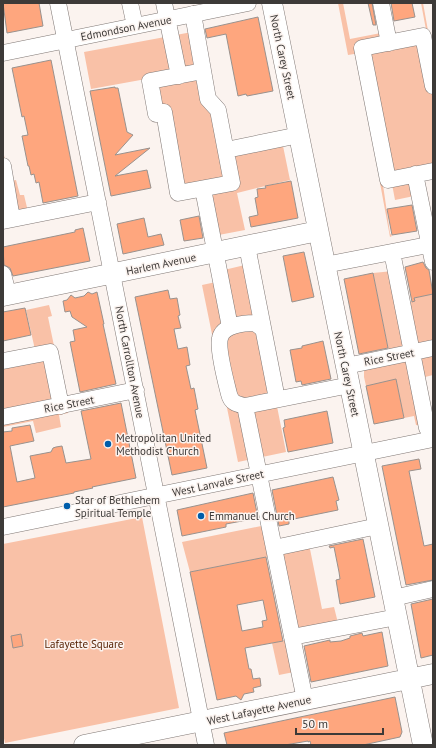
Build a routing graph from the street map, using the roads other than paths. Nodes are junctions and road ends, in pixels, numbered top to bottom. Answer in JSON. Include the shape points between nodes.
{"nodes":[{"id":1,"x":58,"y":3,"type":"edge"},
{"id":2,"x":130,"y":3,"type":"edge"},
{"id":3,"x":164,"y":3,"type":"edge"},
{"id":4,"x":248,"y":3,"type":"edge"},
{"id":5,"x":272,"y":3,"type":"edge"},
{"id":6,"x":381,"y":3,"type":"edge"},
{"id":7,"x":193,"y":14,"type":"junction"},
{"id":8,"x":168,"y":19,"type":"junction"},
{"id":9,"x":135,"y":26,"type":"junction"},
{"id":10,"x":66,"y":40,"type":"junction"},
{"id":11,"x":389,"y":43,"type":"junction"},
{"id":12,"x":3,"y":53,"type":"edge"},
{"id":13,"x":203,"y":72,"type":"junction"},
{"id":14,"x":179,"y":76,"type":"junction"},
{"id":15,"x":433,"y":86,"type":"edge"},
{"id":16,"x":299,"y":135,"type":"junction"},
{"id":17,"x":226,"y":150,"type":"junction"},
{"id":18,"x":3,"y":166,"type":"edge"},
{"id":19,"x":433,"y":171,"type":"edge"},
{"id":20,"x":415,"y":174,"type":"junction"},
{"id":21,"x":203,"y":189,"type":"junction"},
{"id":22,"x":98,"y":202,"type":"junction"},
{"id":23,"x":8,"y":220,"type":"edge"},
{"id":24,"x":318,"y":231,"type":"junction"},
{"id":25,"x":431,"y":244,"type":"edge"},
{"id":26,"x":247,"y":246,"type":"junction"},
{"id":27,"x":216,"y":252,"type":"junction"},
{"id":28,"x":392,"y":252,"type":"junction"},
{"id":29,"x":433,"y":262,"type":"edge"},
{"id":30,"x":325,"y":265,"type":"junction"},
{"id":31,"x":3,"y":274,"type":"edge"},
{"id":32,"x":112,"y":274,"type":"junction"},
{"id":33,"x":6,"y":295,"type":"edge"},
{"id":34,"x":230,"y":327,"type":"junction"},
{"id":35,"x":263,"y":329,"type":"junction"},
{"id":36,"x":433,"y":348,"type":"edge"},
{"id":37,"x":411,"y":352,"type":"junction"},
{"id":38,"x":3,"y":361,"type":"edge"},
{"id":39,"x":346,"y":366,"type":"junction"},
{"id":40,"x":350,"y":385,"type":"junction"},
{"id":41,"x":136,"y":390,"type":"junction"},
{"id":42,"x":277,"y":400,"type":"junction"},
{"id":43,"x":61,"y":406,"type":"junction"},
{"id":44,"x":245,"y":406,"type":"junction"},
{"id":45,"x":3,"y":417,"type":"edge"},
{"id":46,"x":433,"y":435,"type":"edge"},
{"id":47,"x":433,"y":439,"type":"edge"},
{"id":48,"x":364,"y":454,"type":"junction"},
{"id":49,"x":259,"y":475,"type":"junction"},
{"id":50,"x":157,"y":496,"type":"junction"},
{"id":51,"x":378,"y":526,"type":"junction"},
{"id":52,"x":3,"y":527,"type":"edge"},
{"id":53,"x":274,"y":548,"type":"junction"},
{"id":54,"x":433,"y":589,"type":"edge"},
{"id":55,"x":393,"y":598,"type":"junction"},
{"id":56,"x":397,"y":617,"type":"junction"},
{"id":57,"x":292,"y":637,"type":"junction"},
{"id":58,"x":433,"y":674,"type":"edge"},
{"id":59,"x":409,"y":679,"type":"junction"},
{"id":60,"x":305,"y":700,"type":"junction"},
{"id":61,"x":202,"y":721,"type":"junction"},
{"id":62,"x":84,"y":745,"type":"edge"},
{"id":63,"x":206,"y":745,"type":"edge"},
{"id":64,"x":423,"y":745,"type":"edge"}],
"edges":[{"from":1,"to":10,"type":"street","name":"North Carrollton Avenue"},
{"from":2,"to":9,"type":"street"},
{"from":3,"to":8,"type":"street"},
{"from":4,"to":7,"type":"street","name":"Edmondson Avenue"},
{"from":5,"to":16,"type":"main road","name":"North Carey Street"},
{"from":6,"to":11,"type":"street"},
{"from":7,"to":8,"type":"street","name":"Edmondson Avenue"},
{"from":7,"to":13,"type":"street"},
{"from":8,"to":9,"type":"street","name":"Edmondson Avenue"},
{"from":8,"to":14,"type":"street"},
{"from":9,"to":10,"type":"street","name":"Edmondson Avenue"},
{"from":10,"to":12,"type":"street","name":"Edmondson Avenue"},
{"from":10,"to":22,"type":"street","name":"North Carrollton Avenue"},
{"from":11,"to":15,"type":"street","via":[[423,36]]},
{"from":11,"to":20,"type":"street","via":[[362,48],[388,180]]},
{"from":13,"to":14,"type":"street"},
{"from":13,"to":17,"type":"street","via":[[208,99],[218,110]]},
{"from":14,"to":21,"type":"street","via":[[150,81],[156,114],[164,112],[178,193]]},
{"from":16,"to":17,"type":"street"},
{"from":16,"to":24,"type":"main road","name":"North Carey Street"},
{"from":17,"to":21,"type":"street","via":[[232,184]]},
{"from":18,"to":23,"type":"street"},
{"from":19,"to":20,"type":"street"},
{"from":20,"to":25,"type":"street"},
{"from":21,"to":27,"type":"street"},
{"from":22,"to":23,"type":"street"},
{"from":22,"to":32,"type":"street","name":"North Carrollton Avenue"},
{"from":24,"to":26,"type":"main road","name":"Harlem Avenue"},
{"from":24,"to":30,"type":"main road","name":"North Carey Street"},
{"from":25,"to":28,"type":"street"},
{"from":25,"to":29,"type":"street"},
{"from":26,"to":27,"type":"main road","name":"Harlem Avenue"},
{"from":26,"to":35,"type":"street"},
{"from":27,"to":32,"type":"main road","name":"Harlem Avenue"},
{"from":27,"to":34,"type":"street"},
{"from":28,"to":30,"type":"street"},
{"from":28,"to":37,"type":"street"},
{"from":30,"to":39,"type":"main road","name":"North Carey Street"},
{"from":31,"to":33,"type":"street"},
{"from":32,"to":33,"type":"main road","name":"Harlem Avenue"},
{"from":32,"to":41,"type":"street","name":"North Carrollton Avenue"},
{"from":34,"to":35,"type":"street","via":[[255,323]]},
{"from":34,"to":44,"type":"street","via":[[224,331],[219,346],[230,398]]},
{"from":35,"to":42,"type":"street"},
{"from":36,"to":37,"type":"street","name":"Rice Street"},
{"from":37,"to":39,"type":"street","name":"Rice Street"},
{"from":37,"to":46,"type":"street","via":[[427,428]]},
{"from":38,"to":43,"type":"street","via":[[50,352]]},
{"from":39,"to":40,"type":"main road","name":"North Carey Street"},
{"from":40,"to":42,"type":"street"},
{"from":40,"to":48,"type":"main road","name":"North Carey Street"},
{"from":41,"to":43,"type":"street","name":"Rice Street"},
{"from":41,"to":50,"type":"street","name":"North Carrollton Avenue"},
{"from":42,"to":44,"type":"street"},
{"from":43,"to":45,"type":"street","name":"Rice Street"},
{"from":44,"to":49,"type":"street"},
{"from":47,"to":48,"type":"street","name":"West Lanvale Street"},
{"from":48,"to":49,"type":"street","name":"West Lanvale Street"},
{"from":48,"to":51,"type":"main road","name":"North Carey Street"},
{"from":49,"to":50,"type":"street","name":"West Lanvale Street"},
{"from":49,"to":53,"type":"street"},
{"from":50,"to":52,"type":"street","name":"West Lanvale Street"},
{"from":50,"to":61,"type":"street","name":"North Carrollton Avenue"},
{"from":51,"to":53,"type":"street"},
{"from":51,"to":55,"type":"main road","name":"North Carey Street"},
{"from":53,"to":57,"type":"street"},
{"from":54,"to":55,"type":"street"},
{"from":55,"to":56,"type":"main road","name":"North Carey Street"},
{"from":56,"to":57,"type":"street"},
{"from":56,"to":59,"type":"main road","name":"North Carey Street"},
{"from":57,"to":60,"type":"street"},
{"from":58,"to":59,"type":"main road","name":"West Lafayette Avenue"},
{"from":59,"to":60,"type":"main road","name":"West Lafayette Avenue"},
{"from":59,"to":64,"type":"main road","name":"North Carey Street"},
{"from":60,"to":61,"type":"main road","name":"West Lafayette Avenue"},
{"from":61,"to":62,"type":"main road","name":"West Lafayette Avenue"},
{"from":61,"to":63,"type":"street","name":"North Carrollton Avenue"}]}
